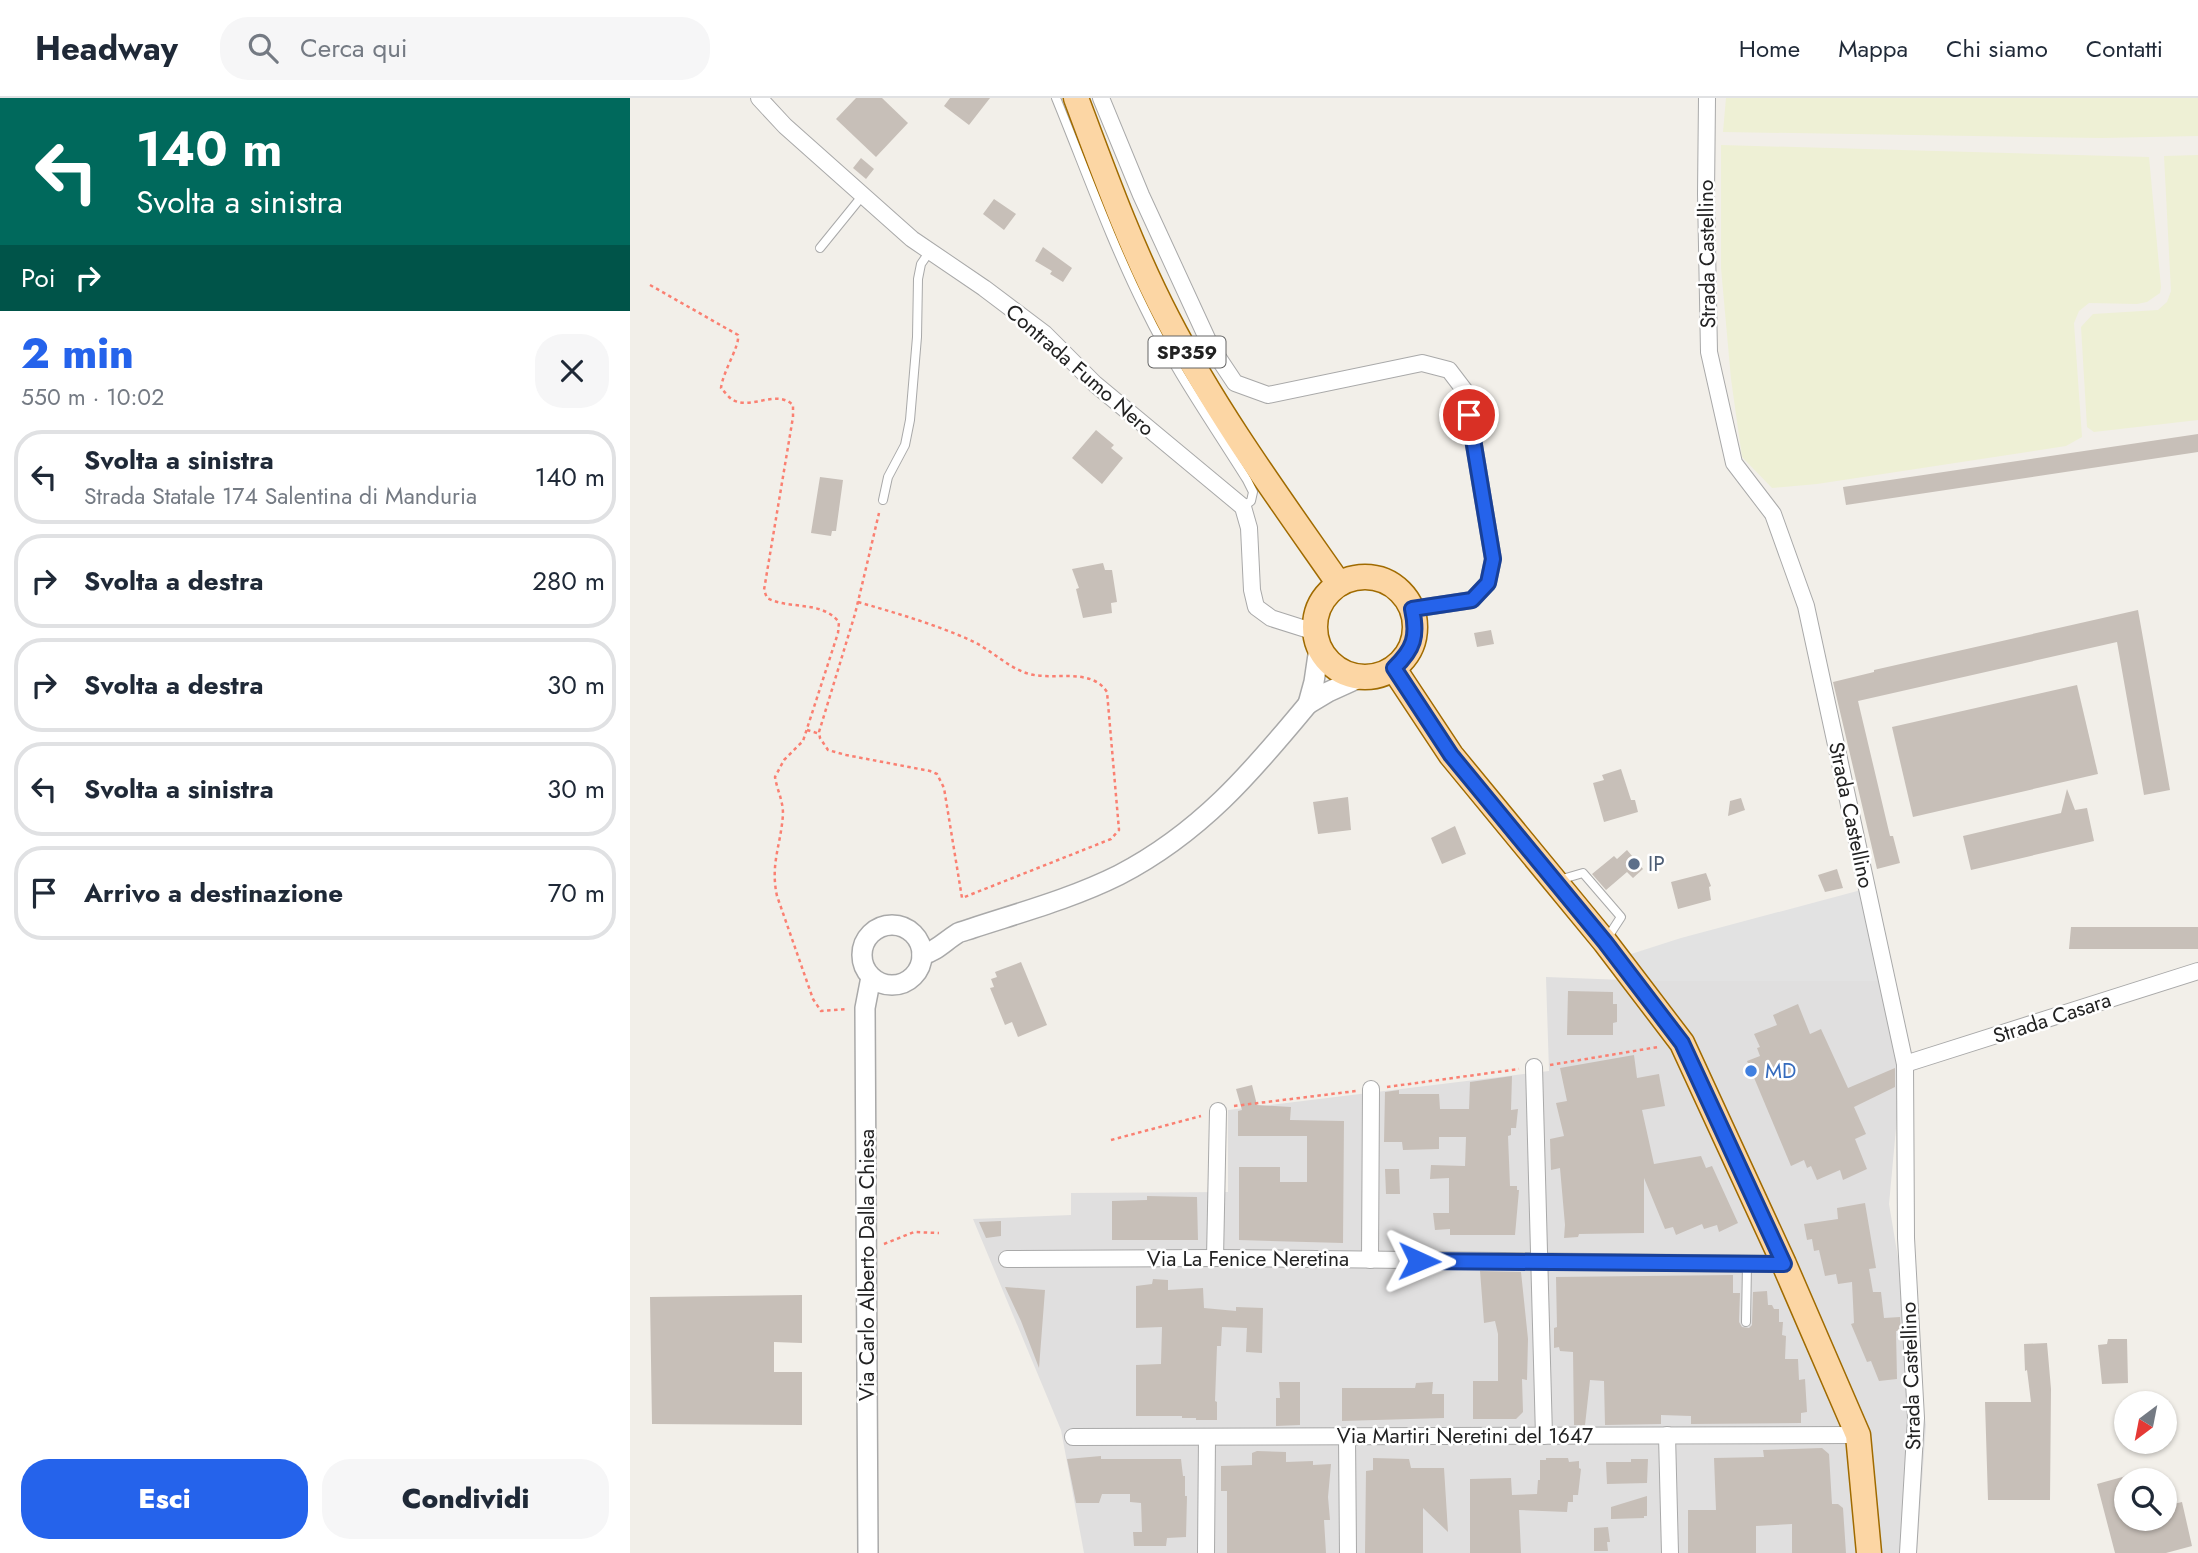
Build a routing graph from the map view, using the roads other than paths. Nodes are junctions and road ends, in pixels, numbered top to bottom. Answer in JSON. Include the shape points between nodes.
{"nodes":[{"id":1,"x":759,"y":98,"type":"edge"},
{"id":2,"x":1056,"y":98,"type":"edge"},
{"id":3,"x":1076,"y":98,"type":"edge"},
{"id":4,"x":1101,"y":98,"type":"edge"},
{"id":5,"x":1707,"y":98,"type":"edge"},
{"id":6,"x":863,"y":195,"type":"junction"},
{"id":7,"x":820,"y":248,"type":"dead end"},
{"id":8,"x":930,"y":250,"type":"junction"},
{"id":9,"x":883,"y":499,"type":"road end"},
{"id":10,"x":1243,"y":507,"type":"junction"},
{"id":11,"x":1339,"y":584,"type":"junction"},
{"id":12,"x":1412,"y":609,"type":"junction"},
{"id":13,"x":1317,"y":640,"type":"junction"},
{"id":14,"x":1394,"y":668,"type":"junction"},
{"id":15,"x":1361,"y":677,"type":"junction"},
{"id":16,"x":1308,"y":704,"type":"junction"},
{"id":17,"x":918,"y":946,"type":"junction"},
{"id":18,"x":2198,"y":971,"type":"edge"},
{"id":19,"x":872,"y":977,"type":"junction"},
{"id":20,"x":1905,"y":1064,"type":"junction"},
{"id":21,"x":1534,"y":1067,"type":"road end"},
{"id":22,"x":1371,"y":1089,"type":"road end"},
{"id":23,"x":1218,"y":1111,"type":"road end"},
{"id":24,"x":1215,"y":1258,"type":"junction"},
{"id":25,"x":1007,"y":1259,"type":"dead end"},
{"id":26,"x":1370,"y":1260,"type":"junction"},
{"id":27,"x":1539,"y":1262,"type":"junction"},
{"id":28,"x":1747,"y":1264,"type":"junction"},
{"id":29,"x":1784,"y":1264,"type":"junction"},
{"id":30,"x":1746,"y":1322,"type":"dead end"},
{"id":31,"x":1667,"y":1435,"type":"junction"},
{"id":32,"x":1857,"y":1435,"type":"junction"},
{"id":33,"x":1347,"y":1436,"type":"junction"},
{"id":34,"x":1544,"y":1436,"type":"junction"},
{"id":35,"x":1073,"y":1437,"type":"dead end"},
{"id":36,"x":1207,"y":1437,"type":"junction"},
{"id":37,"x":868,"y":1553,"type":"edge"},
{"id":38,"x":1206,"y":1553,"type":"edge"},
{"id":39,"x":1348,"y":1553,"type":"edge"},
{"id":40,"x":1670,"y":1553,"type":"edge"},
{"id":41,"x":1870,"y":1553,"type":"edge"},
{"id":42,"x":1908,"y":1553,"type":"edge"}],
"edges":[{"from":1,"to":6,"type":"street","name":"Contrada Fumo Nero"},
{"from":2,"to":10,"type":"lane","via":[[1145,312],[1253,492]]},
{"from":3,"to":11,"type":"main road","number":"SP359","via":[[1124,224],[1168,320],[1246,450]]},
{"from":4,"to":12,"type":"street","via":[[1211,347],[1235,383],[1268,395],[1422,363],[1448,370],[1465,391],[1493,559],[1488,583],[1472,600]]},
{"from":5,"to":20,"type":"street","name":"Strada Castellino","via":[[1709,352],[1734,463],[1773,513],[1805,606]]},
{"from":6,"to":7,"type":"lane"},
{"from":6,"to":8,"type":"street","name":"Contrada Fumo Nero"},
{"from":8,"to":9,"type":"lane","via":[[918,279],[910,420]]},
{"from":8,"to":10,"type":"street","name":"Contrada Fumo Nero","via":[[1045,334],[1104,391]]},
{"from":10,"to":13,"type":"street","via":[[1256,607]]},
{"from":11,"to":12,"type":"main road","via":[[1367,576],[1381,579],[1405,596]]},
{"from":11,"to":13,"type":"main road","via":[[1320,604],[1315,618]]},
{"from":12,"to":14,"type":"main road","via":[[1416,625],[1413,642]]},
{"from":13,"to":15,"type":"main road","via":[[1330,663]]},
{"from":13,"to":16,"type":"street"},
{"from":14,"to":15,"type":"main road","via":[[1378,676]]},
{"from":14,"to":29,"type":"main road","via":[[1451,755],[1682,1043]]},
{"from":15,"to":16,"type":"street"},
{"from":16,"to":17,"type":"street","via":[[1223,801],[1159,852],[1071,896],[958,933],[933,952]]},
{"from":17,"to":19,"type":"street","via":[[920,965],[909,980],[890,985]]},
{"from":17,"to":19,"type":"street","name":"Via Carlo Alberto Dalla Chiesa","via":[[908,930],[889,925],[871,933],[862,960]]},
{"from":18,"to":20,"type":"street","name":"Strada Casara"},
{"from":19,"to":37,"type":"street","name":"Via Carlo Alberto Dalla Chiesa","via":[[865,1008]]},
{"from":20,"to":42,"type":"street","name":"Strada Castellino","via":[[1906,1238],[1916,1418]]},
{"from":21,"to":27,"type":"street"},
{"from":22,"to":26,"type":"street"},
{"from":23,"to":24,"type":"street"},
{"from":24,"to":25,"type":"street","name":"Via La Fenice Neretina"},
{"from":24,"to":26,"type":"street","name":"Via La Fenice Neretina"},
{"from":26,"to":27,"type":"street","name":"Via La Fenice Neretina"},
{"from":27,"to":28,"type":"street","name":"Via La Fenice Neretina"},
{"from":27,"to":34,"type":"street"},
{"from":28,"to":29,"type":"street","name":"Via La Fenice Neretina"},
{"from":28,"to":30,"type":"lane"},
{"from":29,"to":32,"type":"main road"},
{"from":31,"to":32,"type":"street","name":"Via Martiri Neretini del 1647"},
{"from":31,"to":34,"type":"street","name":"Via Martiri Neretini del 1647"},
{"from":31,"to":40,"type":"street"},
{"from":32,"to":41,"type":"main road"},
{"from":33,"to":34,"type":"street","name":"Via Martiri Neretini del 1647"},
{"from":33,"to":36,"type":"street","name":"Via Martiri Neretini del 1647"},
{"from":33,"to":39,"type":"street"},
{"from":35,"to":36,"type":"street","name":"Via Martiri Neretini del 1647"},
{"from":36,"to":38,"type":"street"}]}
